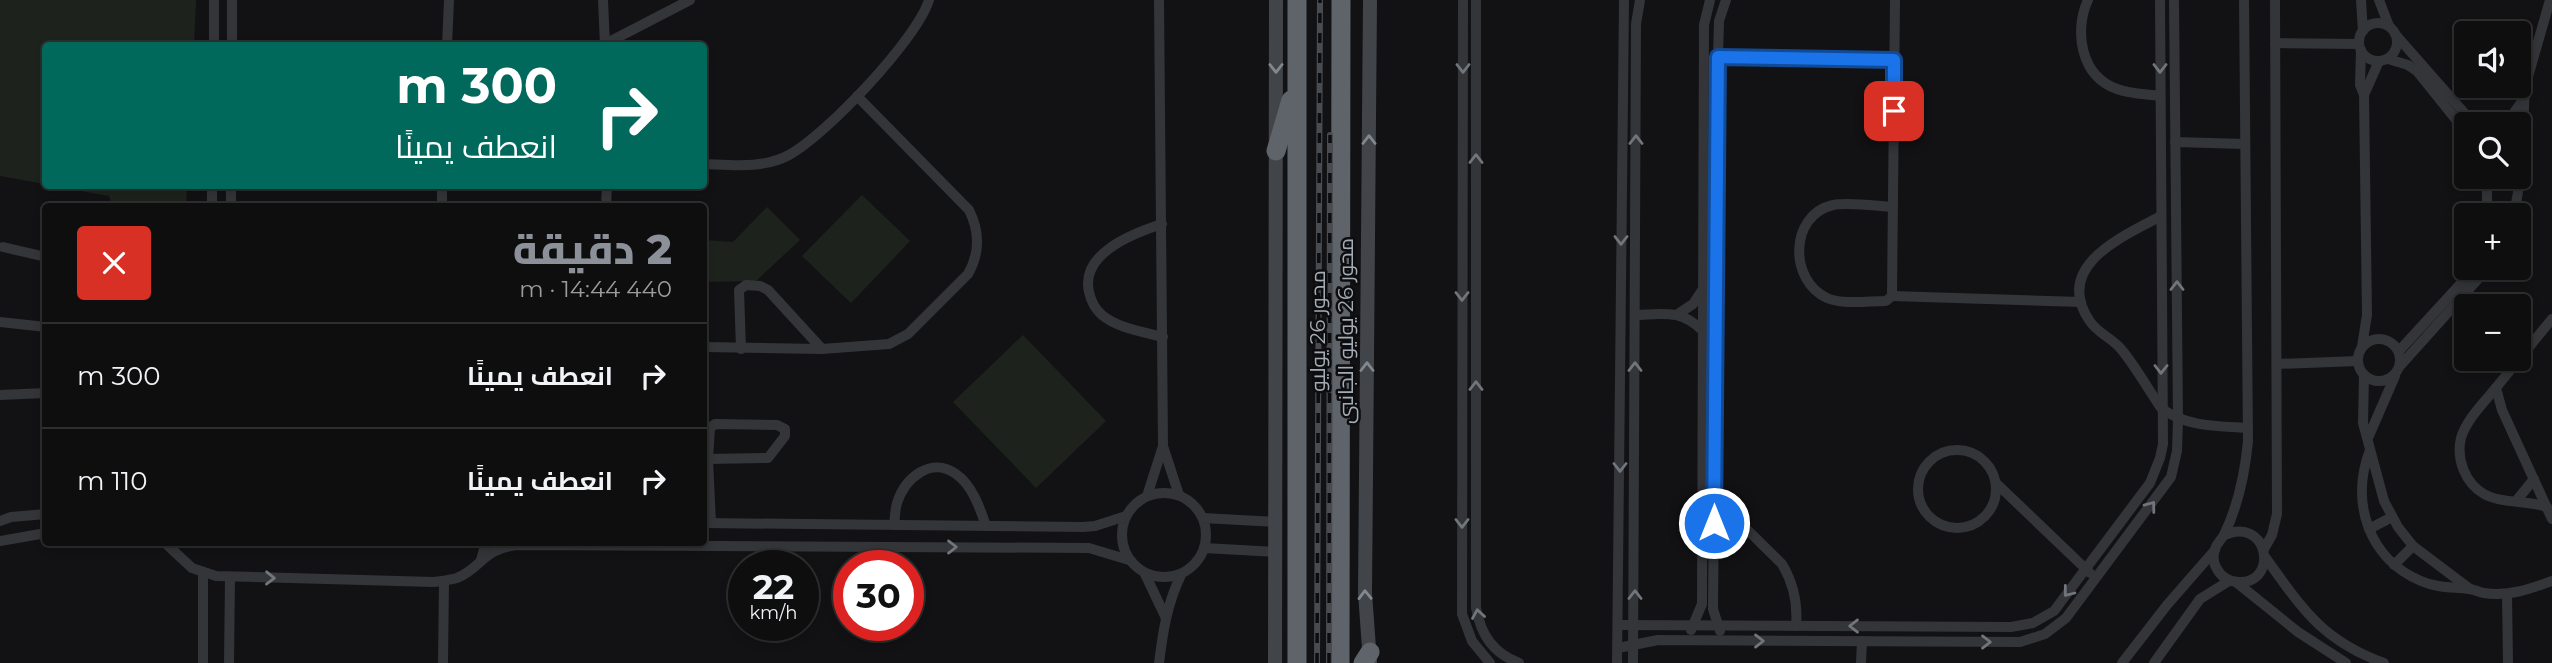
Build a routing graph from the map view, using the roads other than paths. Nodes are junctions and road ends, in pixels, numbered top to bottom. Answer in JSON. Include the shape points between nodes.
{"nodes":[{"id":1,"x":214,"y":0,"type":"edge"},
{"id":2,"x":232,"y":0,"type":"edge"},
{"id":3,"x":449,"y":0,"type":"edge"},
{"id":4,"x":603,"y":0,"type":"edge"},
{"id":5,"x":690,"y":0,"type":"edge"},
{"id":6,"x":929,"y":0,"type":"edge"},
{"id":7,"x":1159,"y":0,"type":"edge"},
{"id":8,"x":1276,"y":0,"type":"edge"},
{"id":9,"x":1297,"y":0,"type":"edge"},
{"id":10,"x":1341,"y":0,"type":"edge"},
{"id":11,"x":1370,"y":0,"type":"edge"},
{"id":12,"x":1463,"y":0,"type":"edge"},
{"id":13,"x":1476,"y":0,"type":"edge"},
{"id":14,"x":1624,"y":0,"type":"edge"},
{"id":15,"x":1640,"y":0,"type":"edge"},
{"id":16,"x":1710,"y":0,"type":"edge"},
{"id":17,"x":1726,"y":0,"type":"edge"},
{"id":18,"x":1895,"y":0,"type":"edge"},
{"id":19,"x":2088,"y":0,"type":"edge"},
{"id":20,"x":2160,"y":0,"type":"edge"},
{"id":21,"x":2174,"y":0,"type":"edge"},
{"id":22,"x":2244,"y":0,"type":"edge"},
{"id":23,"x":2275,"y":0,"type":"edge"},
{"id":24,"x":2361,"y":0,"type":"edge"},
{"id":25,"x":2379,"y":0,"type":"edge"},
{"id":26,"x":2550,"y":0,"type":"edge"},
{"id":27,"x":2548,"y":22,"type":"edge"},
{"id":28,"x":2392,"y":30,"type":"junction"},
{"id":29,"x":2363,"y":31,"type":"junction"},
{"id":30,"x":214,"y":42,"type":"edge"},
{"id":31,"x":232,"y":42,"type":"edge"},
{"id":32,"x":447,"y":42,"type":"edge"},
{"id":33,"x":605,"y":42,"type":"edge"},
{"id":34,"x":611,"y":42,"type":"edge"},
{"id":35,"x":2275,"y":43,"type":"junction"},
{"id":36,"x":2360,"y":47,"type":"junction"},
{"id":37,"x":1718,"y":57,"type":"junction"},
{"id":38,"x":1894,"y":60,"type":"junction"},
{"id":39,"x":2384,"y":60,"type":"junction"},
{"id":40,"x":1297,"y":78,"type":"junction"},
{"id":41,"x":2434,"y":85,"type":"junction"},
{"id":42,"x":2364,"y":95,"type":"junction"},
{"id":43,"x":857,"y":96,"type":"junction"},
{"id":44,"x":2160,"y":96,"type":"junction"},
{"id":45,"x":2523,"y":100,"type":"junction"},
{"id":46,"x":2464,"y":112,"type":"edge"},
{"id":47,"x":2514,"y":112,"type":"edge"},
{"id":48,"x":2522,"y":112,"type":"edge"},
{"id":49,"x":2454,"y":114,"type":"edge"},
{"id":50,"x":2175,"y":142,"type":"junction"},
{"id":51,"x":2245,"y":144,"type":"junction"},
{"id":52,"x":1276,"y":151,"type":"junction"},
{"id":53,"x":707,"y":164,"type":"edge"},
{"id":54,"x":1893,"y":206,"type":"junction"},
{"id":55,"x":2161,"y":216,"type":"junction"},
{"id":56,"x":1162,"y":224,"type":"junction"},
{"id":57,"x":3,"y":247,"type":"dead end"},
{"id":58,"x":42,"y":256,"type":"edge"},
{"id":59,"x":2467,"y":280,"type":"edge"},
{"id":60,"x":2468,"y":280,"type":"edge"},
{"id":61,"x":1703,"y":289,"type":"junction"},
{"id":62,"x":1892,"y":296,"type":"junction"},
{"id":63,"x":2081,"y":302,"type":"junction"},
{"id":64,"x":1678,"y":314,"type":"junction"},
{"id":65,"x":1635,"y":315,"type":"junction"},
{"id":66,"x":2367,"y":315,"type":"junction"},
{"id":67,"x":2552,"y":318,"type":"edge"},
{"id":68,"x":0,"y":322,"type":"edge"},
{"id":69,"x":42,"y":327,"type":"edge"},
{"id":70,"x":1703,"y":331,"type":"junction"},
{"id":71,"x":1163,"y":337,"type":"junction"},
{"id":72,"x":2384,"y":338,"type":"junction"},
{"id":73,"x":2362,"y":346,"type":"junction"},
{"id":74,"x":707,"y":347,"type":"edge"},
{"id":75,"x":741,"y":349,"type":"junction"},
{"id":76,"x":822,"y":349,"type":"junction"},
{"id":77,"x":2399,"y":351,"type":"junction"},
{"id":78,"x":2358,"y":361,"type":"junction"},
{"id":79,"x":2277,"y":364,"type":"junction"},
{"id":80,"x":2398,"y":369,"type":"junction"},
{"id":81,"x":2364,"y":375,"type":"junction"},
{"id":82,"x":2496,"y":388,"type":"junction"},
{"id":83,"x":42,"y":393,"type":"edge"},
{"id":84,"x":0,"y":395,"type":"edge"},
{"id":85,"x":2161,"y":408,"type":"junction"},
{"id":86,"x":2473,"y":416,"type":"junction"},
{"id":87,"x":2506,"y":416,"type":"junction"},
{"id":88,"x":2178,"y":420,"type":"junction"},
{"id":89,"x":2248,"y":428,"type":"junction"},
{"id":90,"x":2368,"y":438,"type":"junction"},
{"id":91,"x":1163,"y":446,"type":"junction"},
{"id":92,"x":2370,"y":450,"type":"junction"},
{"id":93,"x":708,"y":459,"type":"junction"},
{"id":94,"x":2534,"y":479,"type":"junction"},
{"id":95,"x":1996,"y":483,"type":"junction"},
{"id":96,"x":1179,"y":495,"type":"junction"},
{"id":97,"x":1147,"y":496,"type":"junction"},
{"id":98,"x":1714,"y":497,"type":"junction"},
{"id":99,"x":2517,"y":500,"type":"junction"},
{"id":100,"x":2547,"y":507,"type":"junction"},
{"id":101,"x":42,"y":514,"type":"edge"},
{"id":102,"x":1126,"y":516,"type":"junction"},
{"id":103,"x":2392,"y":517,"type":"junction"},
{"id":104,"x":1203,"y":518,"type":"junction"},
{"id":105,"x":2552,"y":519,"type":"edge"},
{"id":106,"x":0,"y":520,"type":"edge"},
{"id":107,"x":1276,"y":522,"type":"junction"},
{"id":108,"x":707,"y":523,"type":"edge"},
{"id":109,"x":894,"y":525,"type":"junction"},
{"id":110,"x":986,"y":526,"type":"junction"},
{"id":111,"x":2368,"y":529,"type":"junction"},
{"id":112,"x":42,"y":534,"type":"edge"},
{"id":113,"x":2223,"y":536,"type":"junction"},
{"id":114,"x":0,"y":541,"type":"edge"},
{"id":115,"x":168,"y":546,"type":"edge"},
{"id":116,"x":485,"y":546,"type":"edge"},
{"id":117,"x":510,"y":546,"type":"edge"},
{"id":118,"x":707,"y":546,"type":"edge"},
{"id":119,"x":2413,"y":546,"type":"junction"},
{"id":120,"x":1205,"y":548,"type":"junction"},
{"id":121,"x":2215,"y":550,"type":"junction"},
{"id":122,"x":1277,"y":552,"type":"junction"},
{"id":123,"x":2264,"y":553,"type":"junction"},
{"id":124,"x":481,"y":560,"type":"junction"},
{"id":125,"x":1129,"y":560,"type":"junction"},
{"id":126,"x":2394,"y":565,"type":"junction"},
{"id":127,"x":2086,"y":569,"type":"junction"},
{"id":128,"x":204,"y":573,"type":"junction"},
{"id":129,"x":1145,"y":574,"type":"junction"},
{"id":130,"x":1181,"y":575,"type":"junction"},
{"id":131,"x":230,"y":578,"type":"junction"},
{"id":132,"x":2096,"y":579,"type":"junction"},
{"id":133,"x":444,"y":581,"type":"junction"},
{"id":134,"x":2232,"y":582,"type":"junction"},
{"id":135,"x":2550,"y":582,"type":"edge"},
{"id":136,"x":2470,"y":589,"type":"junction"},
{"id":137,"x":2507,"y":594,"type":"junction"},
{"id":138,"x":1165,"y":616,"type":"junction"},
{"id":139,"x":1618,"y":625,"type":"junction"},
{"id":140,"x":1634,"y":625,"type":"junction"},
{"id":141,"x":1691,"y":626,"type":"junction"},
{"id":142,"x":1720,"y":626,"type":"junction"},
{"id":143,"x":1796,"y":626,"type":"junction"},
{"id":144,"x":1691,"y":640,"type":"junction"},
{"id":145,"x":1721,"y":640,"type":"junction"},
{"id":146,"x":1862,"y":641,"type":"junction"},
{"id":147,"x":1633,"y":646,"type":"junction"},
{"id":148,"x":1618,"y":648,"type":"junction"},
{"id":149,"x":1369,"y":661,"type":"edge"},
{"id":150,"x":203,"y":663,"type":"edge"},
{"id":151,"x":229,"y":663,"type":"edge"},
{"id":152,"x":443,"y":663,"type":"edge"},
{"id":153,"x":1159,"y":663,"type":"edge"},
{"id":154,"x":1275,"y":663,"type":"edge"},
{"id":155,"x":1297,"y":663,"type":"edge"},
{"id":156,"x":1340,"y":663,"type":"edge"},
{"id":157,"x":1490,"y":663,"type":"edge"},
{"id":158,"x":1519,"y":663,"type":"edge"},
{"id":159,"x":1617,"y":663,"type":"edge"},
{"id":160,"x":1633,"y":663,"type":"edge"},
{"id":161,"x":1861,"y":663,"type":"edge"},
{"id":162,"x":2122,"y":663,"type":"edge"},
{"id":163,"x":2154,"y":663,"type":"edge"},
{"id":164,"x":2346,"y":663,"type":"edge"},
{"id":165,"x":2384,"y":663,"type":"edge"},
{"id":166,"x":2508,"y":663,"type":"edge"}],
"edges":[{"from":1,"to":30,"type":"street"},
{"from":2,"to":31,"type":"street"},
{"from":3,"to":32,"type":"street"},
{"from":4,"to":33,"type":"street"},
{"from":5,"to":34,"type":"street"},
{"from":6,"to":43,"type":"street","via":[[918,24]]},
{"from":7,"to":56,"type":"street"},
{"from":8,"to":52,"type":"main road","one_way":true},
{"from":9,"to":40,"type":"highway","name":"محور 26 يوليو"},
{"from":10,"to":156,"type":"highway","name":"محور 26 يوليو"},
{"from":149,"to":11,"type":"main road","name":"محور 26 يوليو الجانبى","one_way":true,"via":[[1365,593]]},
{"from":12,"to":157,"type":"street","one_way":true,"via":[[1462,614],[1472,641]]},
{"from":158,"to":13,"type":"street","one_way":true,"via":[[1493,647],[1478,622],[1476,608]]},
{"from":14,"to":139,"type":"street","one_way":true},
{"from":65,"to":15,"type":"street","one_way":true,"via":[[1636,24]]},
{"from":16,"to":61,"type":"street","via":[[1704,25]]},
{"from":17,"to":37,"type":"street","via":[[1719,21]]},
{"from":18,"to":38,"type":"street"},
{"from":19,"to":44,"type":"street","via":[[2080,31],[2090,66],[2117,89]]},
{"from":20,"to":44,"type":"street","one_way":true},
{"from":21,"to":50,"type":"street"},
{"from":22,"to":51,"type":"street"},
{"from":23,"to":35,"type":"street"},
{"from":24,"to":29,"type":"street"},
{"from":25,"to":28,"type":"street"},
{"from":26,"to":27,"type":"street"},
{"from":27,"to":45,"type":"street","via":[[2530,66]]},
{"from":28,"to":29,"type":"street","via":[[2375,24]]},
{"from":28,"to":39,"type":"street","via":[[2397,47]]},
{"from":28,"to":41,"type":"street"},
{"from":29,"to":36,"type":"street"},
{"from":35,"to":36,"type":"street"},
{"from":35,"to":79,"type":"street"},
{"from":36,"to":39,"type":"street","via":[[2368,59]]},
{"from":36,"to":42,"type":"street"},
{"from":37,"to":38,"type":"street"},
{"from":37,"to":98,"type":"street"},
{"from":38,"to":54,"type":"street"},
{"from":39,"to":41,"type":"street","via":[[2408,65]]},
{"from":39,"to":42,"type":"street"},
{"from":40,"to":52,"type":"highway"},
{"from":40,"to":155,"type":"highway","name":"محور 26 يوليو"},
{"from":41,"to":46,"type":"street"},
{"from":41,"to":49,"type":"street"},
{"from":42,"to":66,"type":"street"},
{"from":43,"to":53,"type":"street","via":[[788,156],[766,164]]},
{"from":43,"to":76,"type":"street","via":[[969,210],[977,227],[977,250],[968,274],[908,334],[876,347]]},
{"from":44,"to":55,"type":"street"},
{"from":45,"to":47,"type":"street"},
{"from":45,"to":48,"type":"street"},
{"from":50,"to":51,"type":"street"},
{"from":88,"to":50,"type":"street","one_way":true},
{"from":51,"to":89,"type":"street"},
{"from":52,"to":107,"type":"main road"},
{"from":54,"to":62,"type":"street"},
{"from":54,"to":62,"type":"street","via":[[1834,205],[1822,211],[1804,230],[1798,255],[1806,280],[1826,297],[1886,301]]},
{"from":55,"to":63,"type":"street","via":[[2091,260],[2083,275]]},
{"from":55,"to":85,"type":"street","one_way":true},
{"from":56,"to":71,"type":"street"},
{"from":56,"to":71,"type":"street","via":[[1106,251],[1096,261],[1088,282],[1093,304],[1103,316]]},
{"from":57,"to":58,"type":"street"},
{"from":59,"to":77,"type":"street"},
{"from":60,"to":80,"type":"street"},
{"from":61,"to":64,"type":"street","via":[[1693,304]]},
{"from":61,"to":70,"type":"street"},
{"from":62,"to":63,"type":"street"},
{"from":63,"to":85,"type":"street","via":[[2090,322],[2120,346]]},
{"from":64,"to":65,"type":"street"},
{"from":64,"to":70,"type":"street"},
{"from":140,"to":65,"type":"street","one_way":true},
{"from":66,"to":72,"type":"street"},
{"from":66,"to":73,"type":"street"},
{"from":67,"to":82,"type":"street"},
{"from":68,"to":69,"type":"street"},
{"from":70,"to":141,"type":"street","via":[[1702,604]]},
{"from":71,"to":91,"type":"street"},
{"from":72,"to":73,"type":"street"},
{"from":72,"to":77,"type":"street"},
{"from":73,"to":78,"type":"street"},
{"from":74,"to":75,"type":"street"},
{"from":75,"to":76,"type":"street"},
{"from":75,"to":76,"type":"street","via":[[739,290],[746,285],[768,290]]},
{"from":77,"to":80,"type":"street"},
{"from":78,"to":79,"type":"street"},
{"from":78,"to":81,"type":"street"},
{"from":79,"to":123,"type":"street","via":[[2277,514]]},
{"from":80,"to":81,"type":"street","via":[[2381,381]]},
{"from":80,"to":90,"type":"street"},
{"from":81,"to":90,"type":"street","via":[[2362,423]]},
{"from":82,"to":86,"type":"street"},
{"from":82,"to":87,"type":"street"},
{"from":83,"to":84,"type":"street"},
{"from":85,"to":88,"type":"street"},
{"from":85,"to":127,"type":"street","via":[[2162,444],[2156,471]]},
{"from":86,"to":87,"type":"street","via":[[2490,411]]},
{"from":86,"to":99,"type":"street","via":[[2461,438],[2460,458],[2468,479],[2484,494]]},
{"from":87,"to":94,"type":"street"},
{"from":88,"to":89,"type":"street"},
{"from":132,"to":88,"type":"street","one_way":true,"via":[[2171,477]]},
{"from":89,"to":113,"type":"street","via":[[2241,488]]},
{"from":90,"to":92,"type":"street"},
{"from":91,"to":96,"type":"street"},
{"from":91,"to":97,"type":"street"},
{"from":92,"to":103,"type":"street"},
{"from":92,"to":111,"type":"street","via":[[2361,481]]},
{"from":93,"to":93,"type":"street","via":[[708,431],[715,424],[785,429],[785,436],[768,458]]},
{"from":93,"to":108,"type":"street"},
{"from":94,"to":99,"type":"street"},
{"from":94,"to":100,"type":"street"},
{"from":95,"to":95,"type":"street","via":[[1989,466],[1976,454],[1949,451],[1926,465],[1919,482],[1919,500],[1937,523],[1952,528],[1970,526],[1991,509]]},
{"from":95,"to":127,"type":"street"},
{"from":96,"to":97,"type":"street"},
{"from":96,"to":104,"type":"street"},
{"from":97,"to":102,"type":"street"},
{"from":98,"to":142,"type":"street","via":[[1713,610]]},
{"from":98,"to":143,"type":"street","via":[[1789,575],[1796,600]]},
{"from":99,"to":100,"type":"street"},
{"from":100,"to":105,"type":"street"},
{"from":101,"to":106,"type":"street"},
{"from":102,"to":110,"type":"street","via":[[1083,527]]},
{"from":102,"to":125,"type":"street","via":[[1122,546]]},
{"from":103,"to":111,"type":"street"},
{"from":103,"to":119,"type":"street"},
{"from":104,"to":107,"type":"street"},
{"from":104,"to":120,"type":"street"},
{"from":107,"to":122,"type":"main road"},
{"from":108,"to":109,"type":"street"},
{"from":109,"to":110,"type":"street"},
{"from":109,"to":110,"type":"street","via":[[897,503],[908,482],[920,471],[944,468],[964,481]]},
{"from":111,"to":126,"type":"street"},
{"from":112,"to":114,"type":"street"},
{"from":113,"to":121,"type":"street"},
{"from":113,"to":123,"type":"street","via":[[2250,534]]},
{"from":115,"to":128,"type":"street","via":[[182,561]]},
{"from":116,"to":124,"type":"street"},
{"from":124,"to":117,"type":"street","one_way":true},
{"from":118,"to":125,"type":"street","one_way":true,"via":[[1089,548]]},
{"from":119,"to":126,"type":"street"},
{"from":119,"to":136,"type":"street"},
{"from":120,"to":122,"type":"street"},
{"from":120,"to":130,"type":"street"},
{"from":121,"to":134,"type":"street","via":[[2215,565],[2222,577]]},
{"from":121,"to":162,"type":"street"},
{"from":122,"to":154,"type":"main road"},
{"from":123,"to":134,"type":"street","via":[[2264,564],[2256,576]]},
{"from":123,"to":165,"type":"street","via":[[2314,621]]},
{"from":124,"to":133,"type":"street","via":[[466,573]]},
{"from":125,"to":129,"type":"street"},
{"from":126,"to":136,"type":"street","via":[[2437,587]]},
{"from":127,"to":132,"type":"street"},
{"from":127,"to":143,"type":"street","one_way":true,"via":[[2054,611],[2021,626]]},
{"from":128,"to":131,"type":"street"},
{"from":128,"to":150,"type":"street"},
{"from":129,"to":130,"type":"street"},
{"from":129,"to":138,"type":"street"},
{"from":130,"to":138,"type":"street"},
{"from":131,"to":133,"type":"street","one_way":true},
{"from":131,"to":151,"type":"street"},
{"from":146,"to":132,"type":"street","one_way":true,"via":[[2006,643],[2033,639],[2066,618]]},
{"from":133,"to":152,"type":"street"},
{"from":134,"to":163,"type":"street","via":[[2200,599]]},
{"from":134,"to":164,"type":"street"},
{"from":135,"to":137,"type":"street"},
{"from":136,"to":137,"type":"street"},
{"from":137,"to":166,"type":"street"},
{"from":138,"to":153,"type":"street"},
{"from":139,"to":140,"type":"street"},
{"from":139,"to":148,"type":"street"},
{"from":140,"to":141,"type":"street"},
{"from":140,"to":147,"type":"street"},
{"from":141,"to":142,"type":"street"},
{"from":141,"to":144,"type":"street"},
{"from":142,"to":143,"type":"street"},
{"from":142,"to":145,"type":"street"},
{"from":144,"to":145,"type":"street"},
{"from":144,"to":147,"type":"street"},
{"from":145,"to":146,"type":"street","one_way":true},
{"from":146,"to":161,"type":"street"},
{"from":147,"to":148,"type":"street"},
{"from":147,"to":160,"type":"street"},
{"from":148,"to":159,"type":"street"}]}
